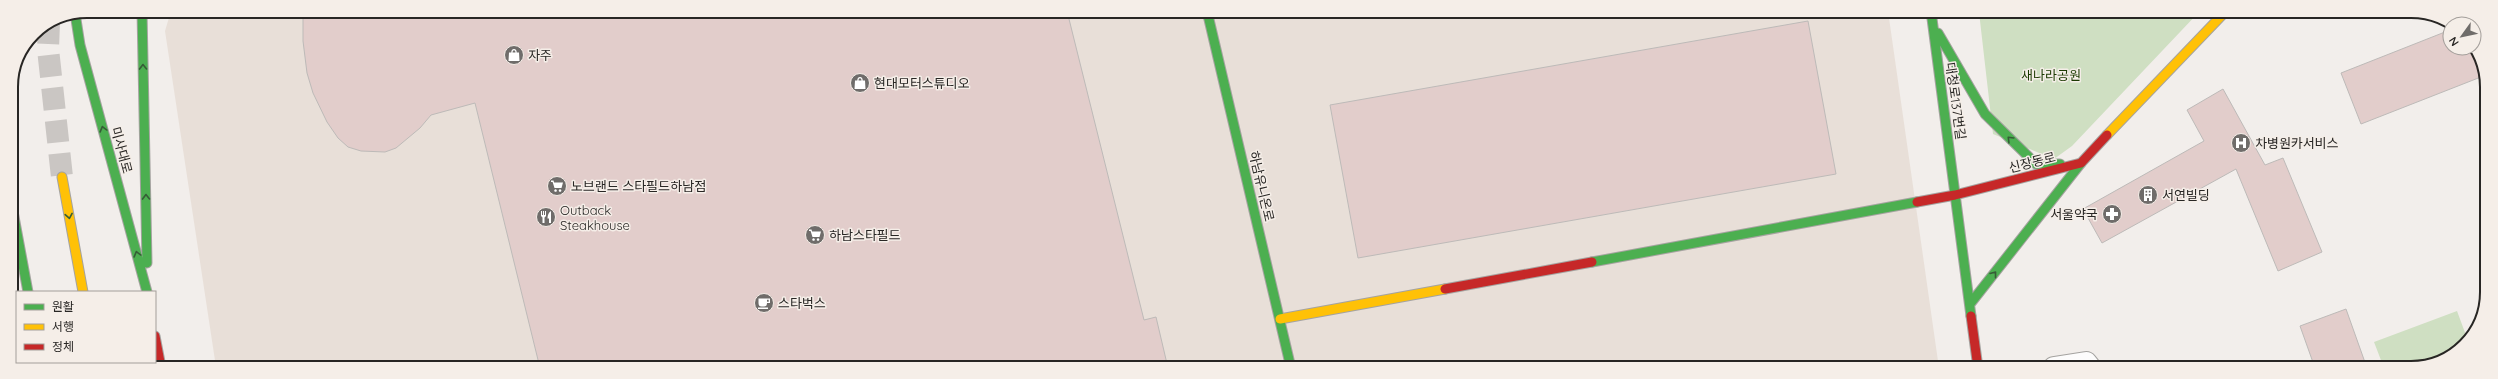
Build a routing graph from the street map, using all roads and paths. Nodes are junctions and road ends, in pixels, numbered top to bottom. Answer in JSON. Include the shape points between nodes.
{"nodes":[{"id":1,"x":142,"y":18,"type":"edge"},
{"id":2,"x":1209,"y":18,"type":"edge"},
{"id":3,"x":1932,"y":18,"type":"edge"},
{"id":4,"x":2219,"y":18,"type":"edge"},
{"id":5,"x":76,"y":19,"type":"edge"},
{"id":6,"x":1932,"y":23,"type":"junction"},
{"id":7,"x":2081,"y":163,"type":"junction"},
{"id":8,"x":62,"y":178,"type":"tunnel mouth"},
{"id":9,"x":1955,"y":195,"type":"junction"},
{"id":10,"x":18,"y":238,"type":"edge"},
{"id":11,"x":28,"y":291,"type":"edge"},
{"id":12,"x":83,"y":291,"type":"edge"},
{"id":13,"x":147,"y":291,"type":"edge"},
{"id":14,"x":147,"y":291,"type":"edge"},
{"id":15,"x":1970,"y":304,"type":"junction"},
{"id":16,"x":1280,"y":319,"type":"junction"},
{"id":17,"x":156,"y":342,"type":"edge"},
{"id":18,"x":159,"y":361,"type":"edge"},
{"id":19,"x":1289,"y":361,"type":"edge"},
{"id":20,"x":1977,"y":361,"type":"edge"}],
"edges":[{"from":13,"to":1,"type":"main road","one_way":true},
{"from":2,"to":16,"type":"main road","name":"하남유니온로"},
{"from":3,"to":6,"type":"main road","name":"대청로137번길"},
{"from":4,"to":7,"type":"main road"},
{"from":14,"to":5,"type":"main road","name":"미사대로","one_way":true,"via":[[80,45]]},
{"from":7,"to":6,"type":"main road","one_way":true,"via":[[2036,164],[1985,114]]},
{"from":6,"to":9,"type":"main road","name":"대청로137번길"},
{"from":7,"to":9,"type":"main road","name":"신장동로"},
{"from":15,"to":7,"type":"main road","one_way":true},
{"from":8,"to":12,"type":"main road","one_way":true},
{"from":9,"to":15,"type":"main road"},
{"from":9,"to":16,"type":"main road","name":"신장동로"},
{"from":10,"to":11,"type":"main road"},
{"from":15,"to":20,"type":"main road"},
{"from":16,"to":19,"type":"main road","name":"하남유니온로"},
{"from":17,"to":18,"type":"main road"}]}
